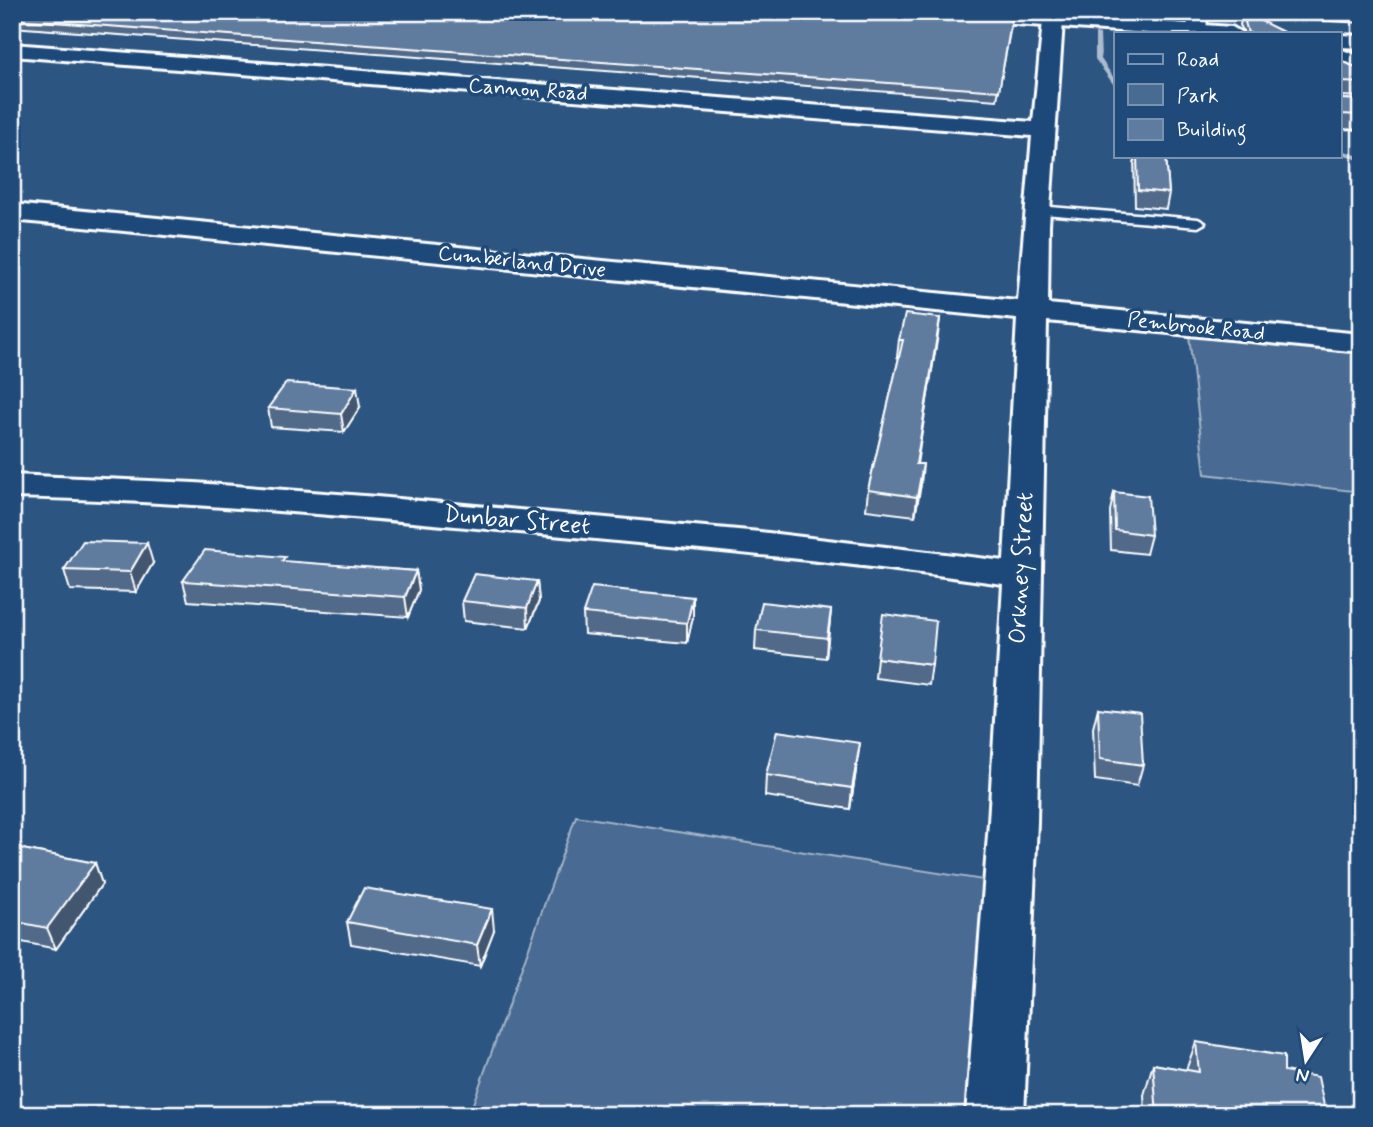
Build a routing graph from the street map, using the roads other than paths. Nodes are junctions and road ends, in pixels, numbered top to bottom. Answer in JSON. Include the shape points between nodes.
{"nodes":[{"id":1,"x":926,"y":12,"type":"edge"},
{"id":2,"x":1053,"y":21,"type":"junction"},
{"id":3,"x":1197,"y":21,"type":"edge"},
{"id":4,"x":1149,"y":30,"type":"edge"},
{"id":5,"x":1230,"y":32,"type":"edge"},
{"id":6,"x":1342,"y":41,"type":"edge"},
{"id":7,"x":1361,"y":42,"type":"edge"},
{"id":8,"x":12,"y":50,"type":"edge"},
{"id":9,"x":1342,"y":56,"type":"edge"},
{"id":10,"x":1361,"y":66,"type":"edge"},
{"id":11,"x":1043,"y":130,"type":"junction"},
{"id":12,"x":1037,"y":210,"type":"junction"},
{"id":13,"x":12,"y":212,"type":"edge"},
{"id":14,"x":1198,"y":223,"type":"dead end"},
{"id":15,"x":1032,"y":311,"type":"junction"},
{"id":16,"x":1361,"y":343,"type":"edge"},
{"id":17,"x":12,"y":486,"type":"edge"},
{"id":18,"x":1021,"y":575,"type":"junction"},
{"id":19,"x":995,"y":1115,"type":"edge"}],
"edges":[{"from":1,"to":2,"type":"street"},
{"from":2,"to":4,"type":"street"},
{"from":2,"to":11,"type":"street","name":"Orkney Street"},
{"from":3,"to":4,"type":"street"},
{"from":3,"to":5,"type":"street"},
{"from":6,"to":7,"type":"street"},
{"from":8,"to":11,"type":"street","name":"Cannon Road"},
{"from":9,"to":10,"type":"street"},
{"from":11,"to":12,"type":"street","name":"Orkney Street"},
{"from":12,"to":14,"type":"lane"},
{"from":12,"to":15,"type":"street","name":"Orkney Street"},
{"from":13,"to":15,"type":"street","name":"Cumberland Drive"},
{"from":15,"to":16,"type":"street","name":"Pembrook Road"},
{"from":15,"to":18,"type":"street","name":"Orkney Street"},
{"from":17,"to":18,"type":"street","name":"Dunbar Street","via":[[241,496],[814,548]]},
{"from":18,"to":19,"type":"street","name":"Orkney Street","via":[[1013,822]]}]}
